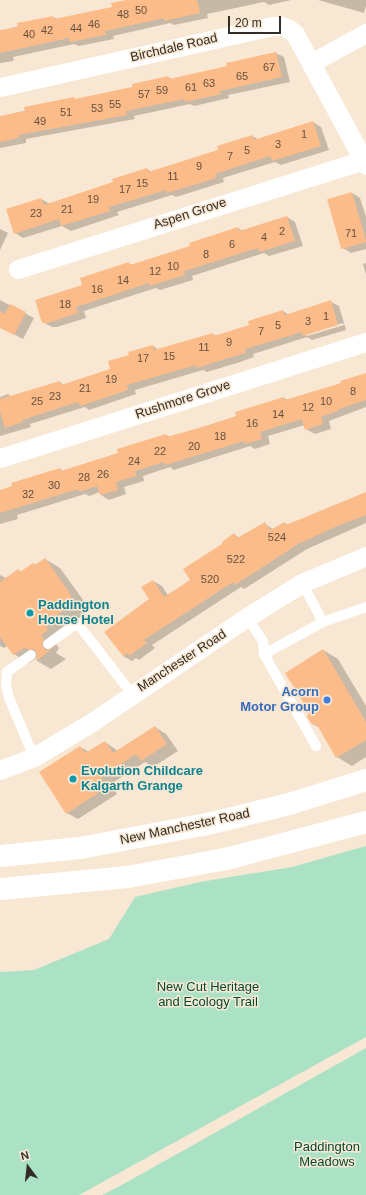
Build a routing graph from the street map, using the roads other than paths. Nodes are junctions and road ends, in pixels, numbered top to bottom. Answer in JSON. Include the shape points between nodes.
{"nodes":[{"id":1,"x":366,"y":33,"type":"edge"},
{"id":2,"x":311,"y":63,"type":"junction"},
{"id":3,"x":0,"y":87,"type":"edge"},
{"id":4,"x":364,"y":163,"type":"edge"},
{"id":5,"x":18,"y":269,"type":"dead end"},
{"id":6,"x":366,"y":342,"type":"edge"},
{"id":7,"x":0,"y":458,"type":"edge"},
{"id":8,"x":366,"y":556,"type":"edge"},
{"id":9,"x":302,"y":583,"type":"junction"},
{"id":10,"x":366,"y":607,"type":"edge"},
{"id":11,"x":247,"y":617,"type":"junction"},
{"id":12,"x":324,"y":622,"type":"junction"},
{"id":13,"x":48,"y":644,"type":"dead end"},
{"id":14,"x":264,"y":654,"type":"junction"},
{"id":15,"x":31,"y":655,"type":"dead end"},
{"id":16,"x":132,"y":694,"type":"junction"},
{"id":17,"x":316,"y":746,"type":"dead end"},
{"id":18,"x":34,"y":757,"type":"junction"},
{"id":19,"x":0,"y":770,"type":"edge"},
{"id":20,"x":366,"y":780,"type":"edge"},
{"id":21,"x":366,"y":822,"type":"edge"},
{"id":22,"x":0,"y":856,"type":"edge"},
{"id":23,"x":0,"y":889,"type":"edge"}],
"edges":[{"from":1,"to":2,"type":"street"},
{"from":2,"to":3,"type":"street","name":"Birchdale Road","via":[[290,29],[272,26]]},
{"from":2,"to":4,"type":"street","name":"Birchdale Road"},
{"from":4,"to":5,"type":"street","name":"Aspen Grove"},
{"from":6,"to":7,"type":"street","name":"Rushmore Grove"},
{"from":8,"to":9,"type":"street","name":"Manchester Road"},
{"from":9,"to":11,"type":"street","name":"Manchester Road"},
{"from":9,"to":12,"type":"lane"},
{"from":10,"to":12,"type":"lane"},
{"from":11,"to":14,"type":"lane","via":[[263,642]]},
{"from":11,"to":16,"type":"street","name":"Manchester Road"},
{"from":12,"to":14,"type":"lane"},
{"from":13,"to":16,"type":"lane","via":[[77,623]]},
{"from":14,"to":17,"type":"lane"},
{"from":15,"to":18,"type":"lane","via":[[7,672],[6,684],[9,698]]},
{"from":16,"to":18,"type":"street","name":"Manchester Road"},
{"from":18,"to":19,"type":"street","name":"Manchester Road"},
{"from":20,"to":22,"type":"main road","name":"New Manchester Road","via":[[289,804],[212,823],[80,848]]},
{"from":21,"to":23,"type":"main road","via":[[226,859],[127,877]]}]}
